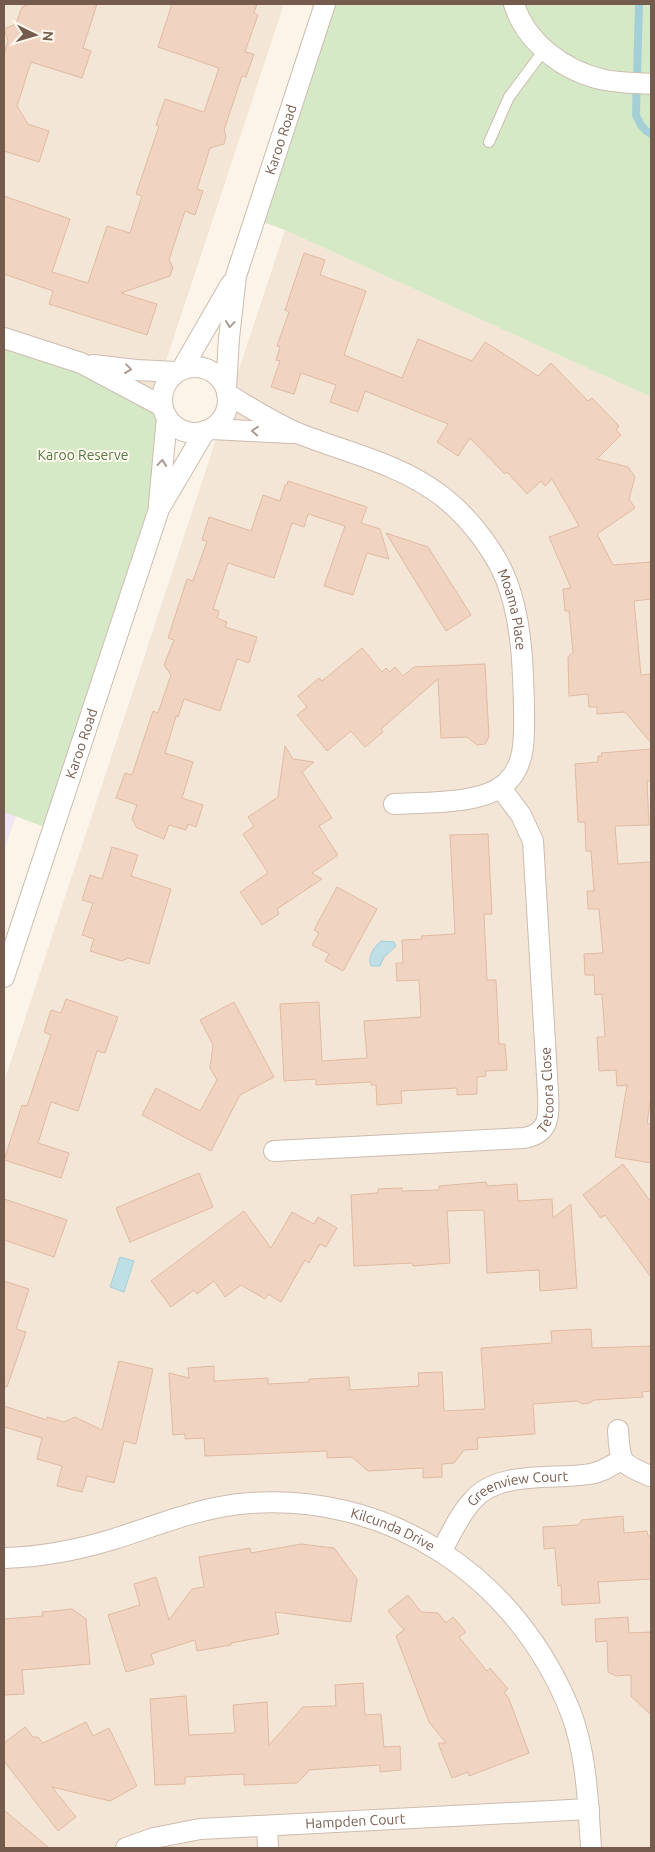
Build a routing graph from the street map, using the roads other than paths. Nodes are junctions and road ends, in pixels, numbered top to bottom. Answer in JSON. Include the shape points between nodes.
{"nodes":[{"id":1,"x":325,"y":4,"type":"edge"},
{"id":2,"x":514,"y":4,"type":"edge"},
{"id":3,"x":544,"y":50,"type":"junction"},
{"id":4,"x":651,"y":84,"type":"edge"},
{"id":5,"x":489,"y":142,"type":"dead end"},
{"id":6,"x":236,"y":276,"type":"junction"},
{"id":7,"x":4,"y":338,"type":"edge"},
{"id":8,"x":81,"y":364,"type":"junction"},
{"id":9,"x":179,"y":371,"type":"junction"},
{"id":10,"x":226,"y":391,"type":"junction"},
{"id":11,"x":165,"y":411,"type":"junction"},
{"id":12,"x":208,"y":430,"type":"junction"},
{"id":13,"x":299,"y":434,"type":"junction"},
{"id":14,"x":159,"y":509,"type":"junction"},
{"id":15,"x":500,"y":787,"type":"junction"},
{"id":16,"x":394,"y":804,"type":"dead end"},
{"id":17,"x":4,"y":977,"type":"edge"},
{"id":18,"x":274,"y":1152,"type":"dead end"},
{"id":19,"x":618,"y":1430,"type":"dead end"},
{"id":20,"x":621,"y":1460,"type":"junction"},
{"id":21,"x":650,"y":1476,"type":"dead end"},
{"id":22,"x":441,"y":1552,"type":"junction"},
{"id":23,"x":4,"y":1558,"type":"edge"},
{"id":24,"x":589,"y":1809,"type":"junction"},
{"id":25,"x":266,"y":1826,"type":"junction"},
{"id":26,"x":126,"y":1848,"type":"edge"},
{"id":27,"x":268,"y":1848,"type":"edge"},
{"id":28,"x":591,"y":1848,"type":"edge"}],
"edges":[{"from":1,"to":6,"type":"street","name":"Karoo Road"},
{"from":2,"to":3,"type":"street","via":[[524,25]]},
{"from":3,"to":4,"type":"street","via":[[555,60],[587,75]]},
{"from":3,"to":5,"type":"lane","via":[[509,98]]},
{"from":6,"to":9,"type":"street","name":"Karoo Road"},
{"from":6,"to":10,"type":"street","name":"Karoo Road","one_way":true},
{"from":7,"to":8,"type":"street"},
{"from":8,"to":9,"type":"street","one_way":true},
{"from":8,"to":11,"type":"street"},
{"from":9,"to":10,"type":"street","via":[[191,366],[208,369],[216,374]]},
{"from":9,"to":11,"type":"street","via":[[164,387]]},
{"from":10,"to":12,"type":"street","via":[[228,404],[225,414]]},
{"from":10,"to":13,"type":"street","name":"Moama Place"},
{"from":11,"to":12,"type":"street","via":[[172,424],[188,432]]},
{"from":14,"to":11,"type":"street","name":"Karoo Road","one_way":true},
{"from":13,"to":12,"type":"street","name":"Moama Place","one_way":true},
{"from":12,"to":14,"type":"street","name":"Karoo Road"},
{"from":13,"to":15,"type":"street","name":"Moama Place","via":[[381,462],[418,480],[456,508],[491,552],[511,592],[523,681],[522,757],[508,782]]},
{"from":14,"to":17,"type":"street","name":"Karoo Road"},
{"from":15,"to":16,"type":"street","name":"Moama Place","via":[[486,795],[470,798]]},
{"from":15,"to":18,"type":"street","name":"Tetoora Close","via":[[521,815],[533,842],[548,1093],[545,1127],[536,1135],[524,1138]]},
{"from":19,"to":20,"type":"street"},
{"from":20,"to":21,"type":"street"},
{"from":20,"to":22,"type":"street","name":"Greenview Court","via":[[605,1470],[590,1474],[520,1480],[487,1488],[463,1512]]},
{"from":22,"to":23,"type":"street","name":"Kilcunda Drive","via":[[380,1520],[331,1507],[272,1502],[210,1509],[73,1550]]},
{"from":22,"to":24,"type":"street","name":"Kilcunda Drive","via":[[479,1579],[519,1622],[539,1650],[571,1714],[584,1760]]},
{"from":24,"to":25,"type":"street","name":"Hampden Court"},
{"from":24,"to":28,"type":"street","name":"Kilcunda Drive"},
{"from":25,"to":26,"type":"street","name":"Hampden Court","via":[[177,1832]]},
{"from":25,"to":27,"type":"street"}]}
